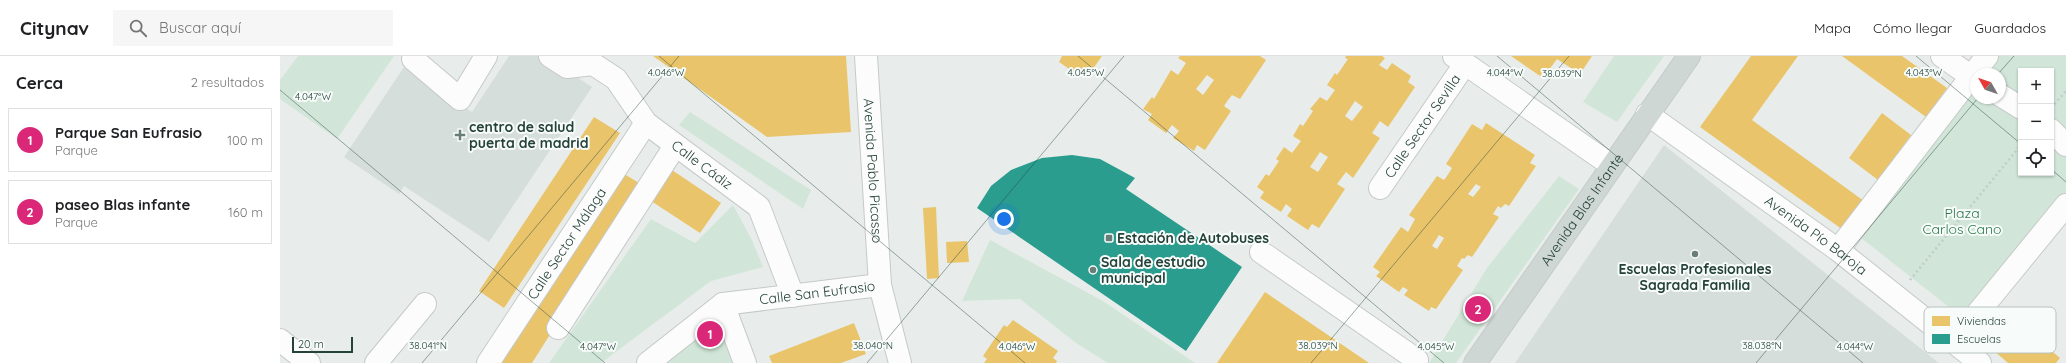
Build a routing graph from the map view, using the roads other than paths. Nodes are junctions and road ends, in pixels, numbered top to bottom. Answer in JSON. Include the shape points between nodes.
{"nodes":[{"id":1,"x":415,"y":56,"type":"edge"},
{"id":2,"x":486,"y":56,"type":"edge"},
{"id":3,"x":550,"y":56,"type":"edge"},
{"id":4,"x":866,"y":56,"type":"edge"},
{"id":5,"x":1689,"y":56,"type":"edge"},
{"id":6,"x":1942,"y":56,"type":"edge"},
{"id":7,"x":1987,"y":56,"type":"edge"},
{"id":8,"x":587,"y":60,"type":"edge"},
{"id":9,"x":1460,"y":60,"type":"edge"},
{"id":10,"x":1979,"y":68,"type":"edge"},
{"id":11,"x":1970,"y":76,"type":"edge"},
{"id":12,"x":1970,"y":82,"type":"edge"},
{"id":13,"x":2006,"y":99,"type":"edge"},
{"id":14,"x":2018,"y":106,"type":"edge"},
{"id":15,"x":1648,"y":114,"type":"junction"},
{"id":16,"x":646,"y":123,"type":"junction"},
{"id":17,"x":2054,"y":133,"type":"edge"},
{"id":18,"x":2066,"y":145,"type":"edge"},
{"id":19,"x":675,"y":146,"type":"junction"},
{"id":20,"x":1611,"y":165,"type":"junction"},
{"id":21,"x":1380,"y":188,"type":"dead end"},
{"id":22,"x":2066,"y":205,"type":"edge"},
{"id":23,"x":1838,"y":250,"type":"junction"},
{"id":24,"x":1261,"y":252,"type":"dead end"},
{"id":25,"x":880,"y":285,"type":"junction"},
{"id":26,"x":793,"y":296,"type":"junction"},
{"id":27,"x":425,"y":304,"type":"dead end"},
{"id":28,"x":723,"y":304,"type":"junction"},
{"id":29,"x":1983,"y":307,"type":"edge"},
{"id":30,"x":1924,"y":318,"type":"edge"},
{"id":31,"x":558,"y":328,"type":"dead end"},
{"id":32,"x":280,"y":340,"type":"edge"},
{"id":33,"x":1968,"y":353,"type":"edge"},
{"id":34,"x":310,"y":363,"type":"edge"},
{"id":35,"x":376,"y":363,"type":"edge"},
{"id":36,"x":488,"y":363,"type":"edge"},
{"id":37,"x":648,"y":363,"type":"edge"},
{"id":38,"x":745,"y":363,"type":"edge"},
{"id":39,"x":900,"y":363,"type":"edge"},
{"id":40,"x":1414,"y":363,"type":"edge"},
{"id":41,"x":1474,"y":363,"type":"edge"},
{"id":42,"x":1980,"y":363,"type":"edge"}],
"edges":[{"from":1,"to":2,"type":"street","via":[[413,59],[460,99]]},
{"from":3,"to":8,"type":"street","via":[[567,67]]},
{"from":4,"to":25,"type":"street","name":"Avenida Pablo Picasso"},
{"from":5,"to":15,"type":"main road","name":"Avenida Blas Infante"},
{"from":6,"to":11,"type":"street"},
{"from":7,"to":10,"type":"street"},
{"from":8,"to":16,"type":"street","name":"Calle Cádiz","via":[[616,79]]},
{"from":9,"to":20,"type":"street"},
{"from":9,"to":21,"type":"street","name":"Calle Sector Sevilla"},
{"from":12,"to":23,"type":"street"},
{"from":13,"to":14,"type":"street"},
{"from":15,"to":20,"type":"main road","name":"Avenida Blas Infante"},
{"from":15,"to":23,"type":"street","name":"Avenida Pío Baroja"},
{"from":16,"to":19,"type":"street","name":"Calle Cádiz"},
{"from":16,"to":36,"type":"street","name":"Calle Sector Málaga"},
{"from":17,"to":18,"type":"street"},
{"from":19,"to":26,"type":"street","name":"Calle Cádiz","via":[[758,207]]},
{"from":19,"to":31,"type":"street"},
{"from":20,"to":41,"type":"main road","name":"Avenida Blas Infante"},
{"from":22,"to":29,"type":"street"},
{"from":23,"to":30,"type":"street","name":"Avenida Pío Baroja"},
{"from":24,"to":40,"type":"street","via":[[1417,360]]},
{"from":25,"to":26,"type":"street","name":"Calle San Eufrasio"},
{"from":25,"to":39,"type":"street","name":"Calle San Eufrasio"},
{"from":26,"to":28,"type":"street","name":"Calle San Eufrasio"},
{"from":27,"to":35,"type":"street"},
{"from":28,"to":37,"type":"street"},
{"from":28,"to":38,"type":"street"},
{"from":32,"to":34,"type":"street"},
{"from":33,"to":42,"type":"street","name":"Avenida Pío Baroja"}]}
